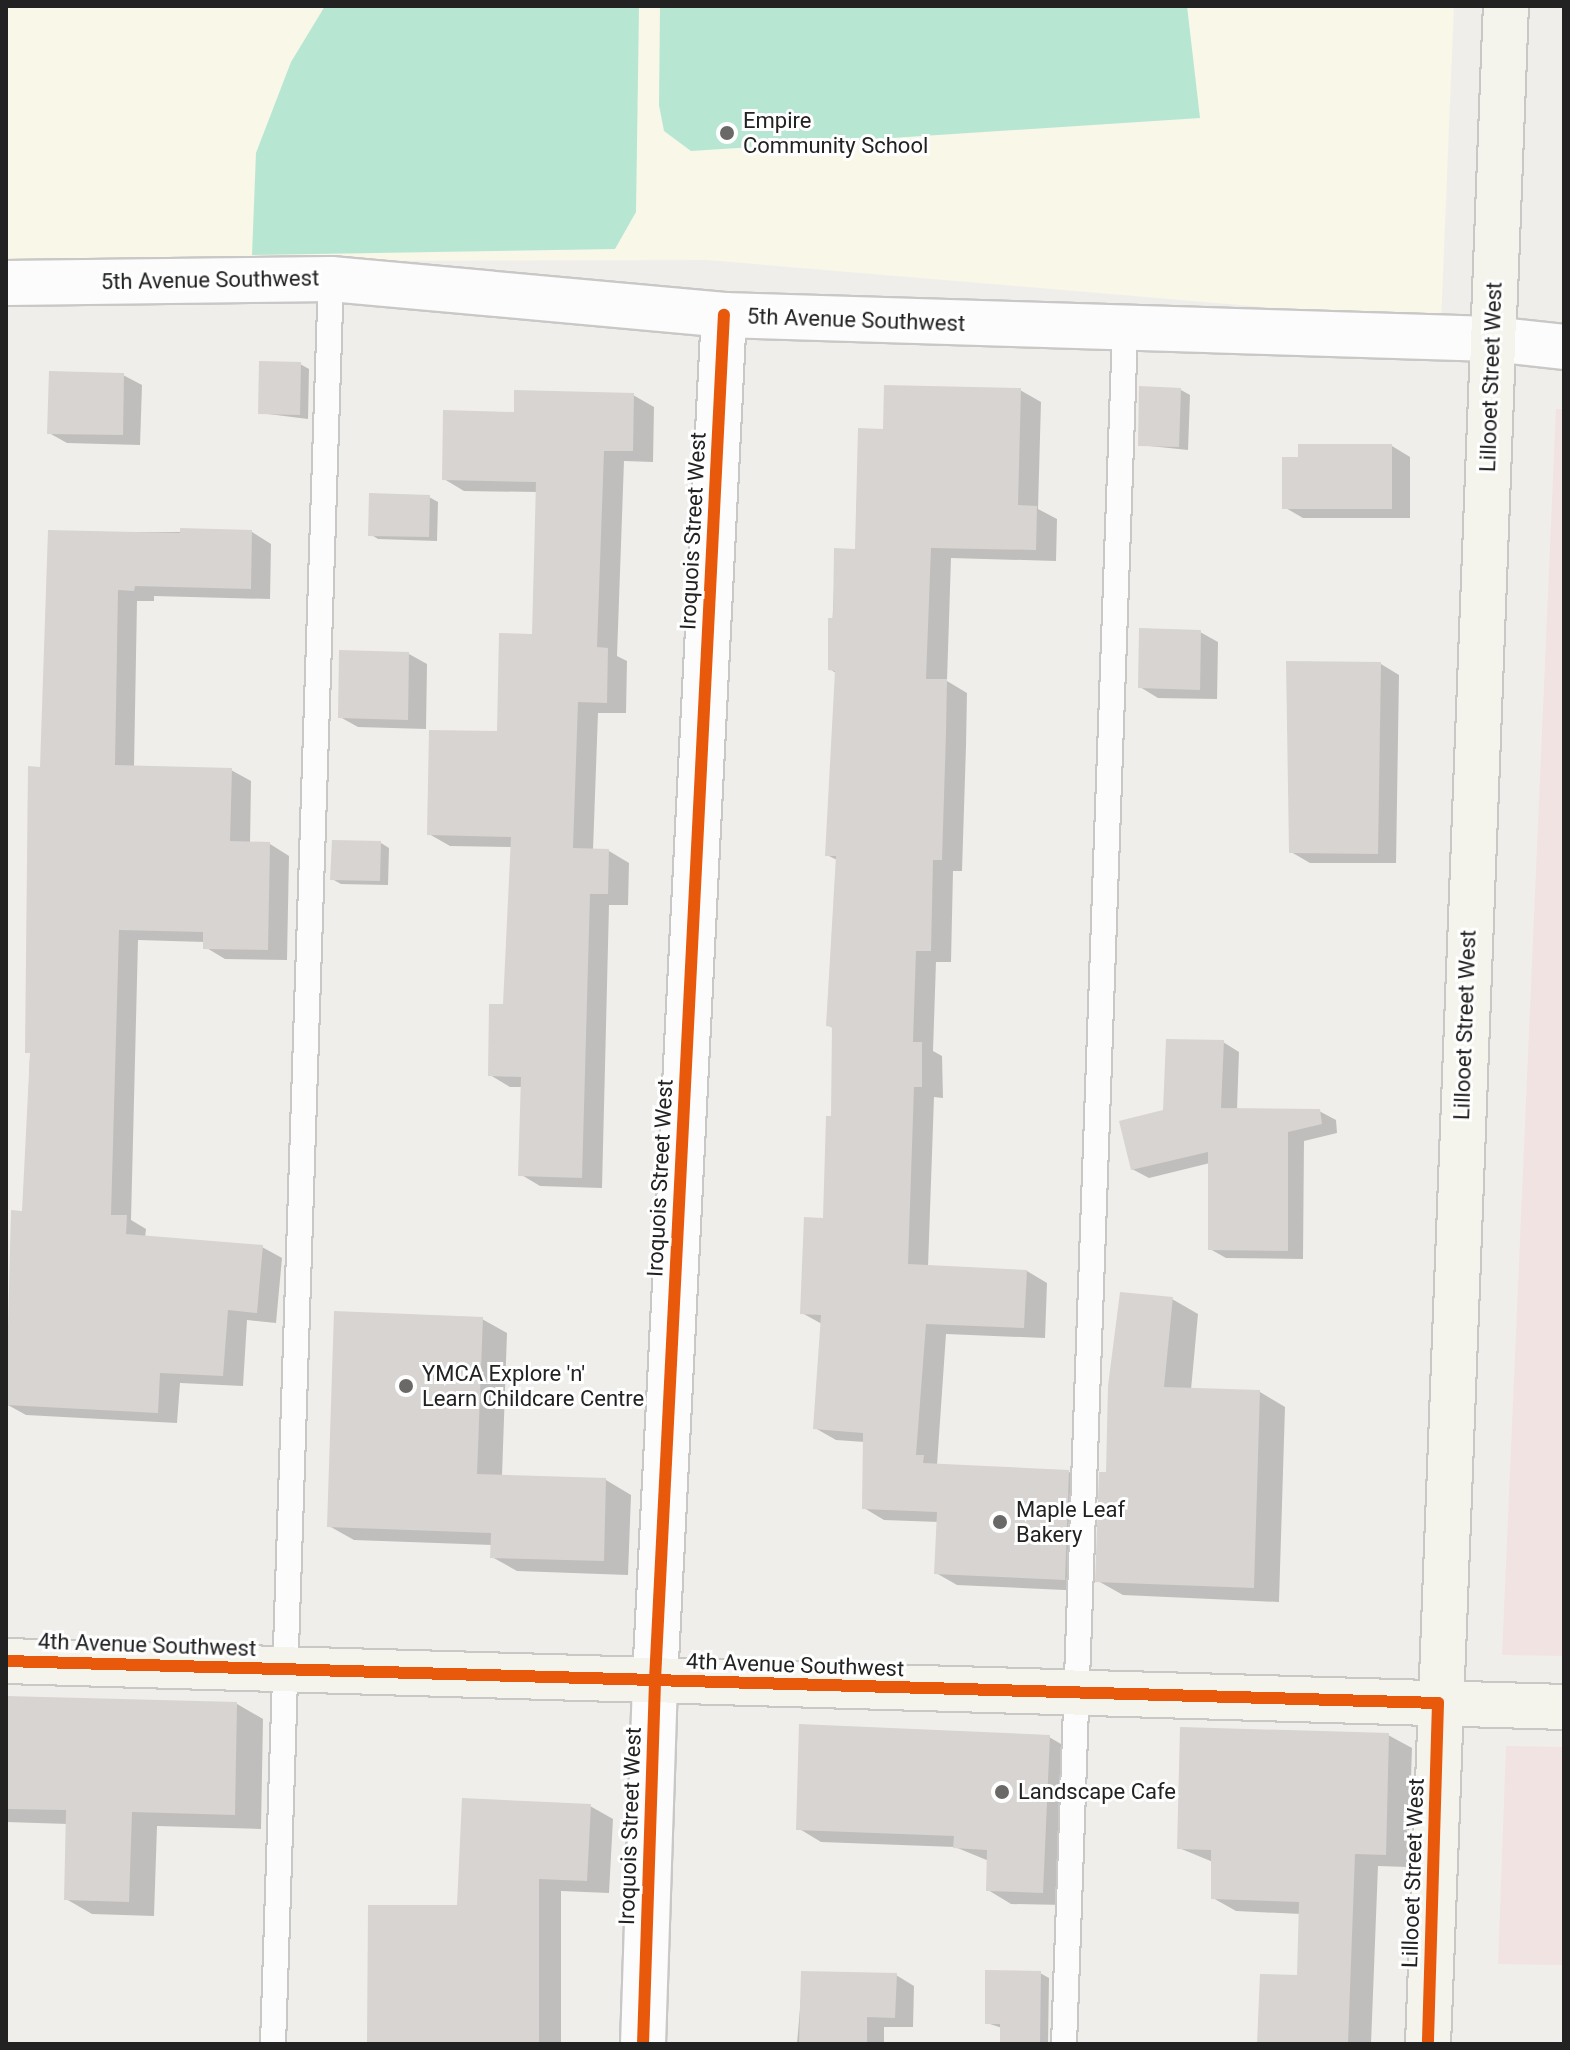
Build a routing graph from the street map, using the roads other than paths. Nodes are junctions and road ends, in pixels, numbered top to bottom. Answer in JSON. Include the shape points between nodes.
{"nodes":[{"id":1,"x":1506,"y":6,"type":"edge"},
{"id":2,"x":331,"y":279,"type":"junction"},
{"id":3,"x":6,"y":283,"type":"edge"},
{"id":4,"x":724,"y":315,"type":"junction"},
{"id":5,"x":1125,"y":329,"type":"junction"},
{"id":6,"x":1492,"y":339,"type":"junction"},
{"id":7,"x":1564,"y":347,"type":"edge"},
{"id":8,"x":6,"y":1661,"type":"edge"},
{"id":9,"x":286,"y":1669,"type":"junction"},
{"id":10,"x":655,"y":1680,"type":"junction"},
{"id":11,"x":1078,"y":1696,"type":"junction"},
{"id":12,"x":1438,"y":1703,"type":"junction"},
{"id":13,"x":1564,"y":1707,"type":"edge"},
{"id":14,"x":273,"y":2044,"type":"edge"},
{"id":15,"x":643,"y":2044,"type":"edge"},
{"id":16,"x":1064,"y":2044,"type":"edge"},
{"id":17,"x":1428,"y":2044,"type":"edge"}],
"edges":[{"from":1,"to":6,"type":"main road","name":"Lillooet Street West"},
{"from":2,"to":3,"type":"street","name":"5th Avenue Southwest"},
{"from":2,"to":4,"type":"street","name":"5th Avenue Southwest"},
{"from":2,"to":9,"type":"lane"},
{"from":4,"to":5,"type":"street","name":"5th Avenue Southwest"},
{"from":4,"to":10,"type":"street","name":"Iroquois Street West"},
{"from":5,"to":6,"type":"street","name":"5th Avenue Southwest"},
{"from":5,"to":11,"type":"lane"},
{"from":6,"to":7,"type":"street","name":"5th Avenue Southwest"},
{"from":6,"to":12,"type":"main road","name":"Lillooet Street West"},
{"from":8,"to":9,"type":"main road","name":"4th Avenue Southwest"},
{"from":9,"to":10,"type":"main road","name":"4th Avenue Southwest"},
{"from":9,"to":14,"type":"lane"},
{"from":10,"to":11,"type":"main road","name":"4th Avenue Southwest"},
{"from":10,"to":15,"type":"street","name":"Iroquois Street West"},
{"from":11,"to":12,"type":"main road","name":"4th Avenue Southwest"},
{"from":11,"to":16,"type":"lane"},
{"from":12,"to":13,"type":"main road","name":"4th Avenue Southwest"},
{"from":12,"to":17,"type":"main road","name":"Lillooet Street West"}]}
